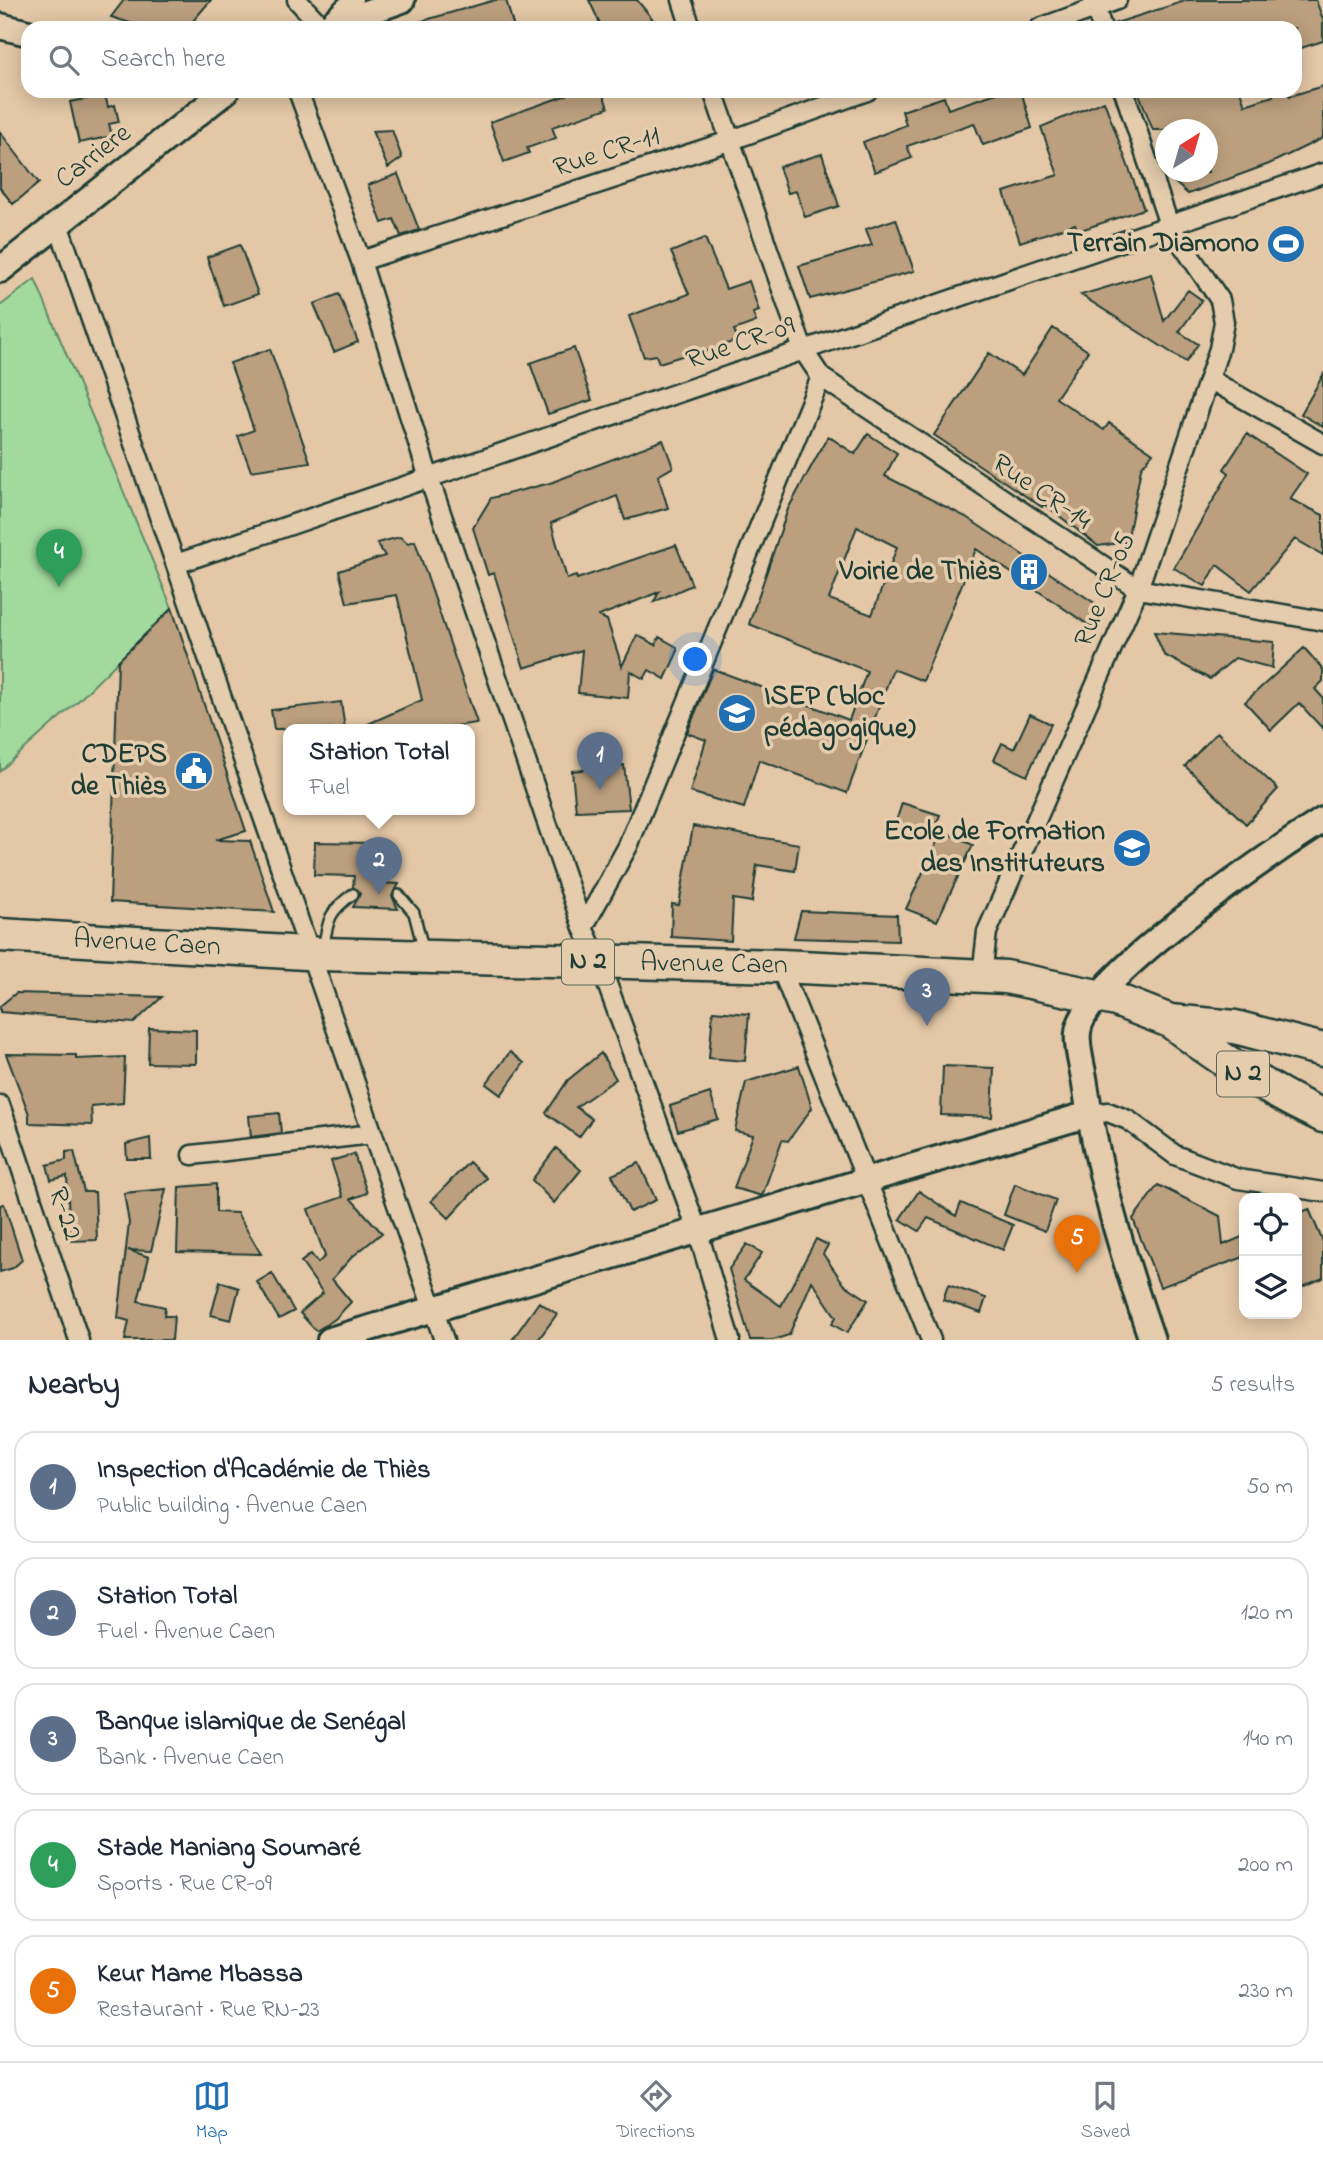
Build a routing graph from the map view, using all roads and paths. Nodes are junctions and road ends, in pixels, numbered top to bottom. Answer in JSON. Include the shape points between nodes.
{"nodes":[{"id":1,"x":297,"y":0,"type":"edge"},
{"id":2,"x":353,"y":0,"type":"edge"},
{"id":3,"x":402,"y":0,"type":"edge"},
{"id":4,"x":682,"y":0,"type":"edge"},
{"id":5,"x":1117,"y":0,"type":"edge"},
{"id":6,"x":1094,"y":4,"type":"edge"},
{"id":7,"x":316,"y":21,"type":"edge"},
{"id":8,"x":330,"y":21,"type":"edge"},
{"id":9,"x":343,"y":21,"type":"edge"},
{"id":10,"x":689,"y":21,"type":"edge"},
{"id":11,"x":1056,"y":21,"type":"edge"},
{"id":12,"x":1100,"y":21,"type":"edge"},
{"id":13,"x":0,"y":26,"type":"edge"},
{"id":14,"x":21,"y":31,"type":"edge"},
{"id":15,"x":217,"y":98,"type":"edge"},
{"id":16,"x":301,"y":98,"type":"edge"},
{"id":17,"x":715,"y":98,"type":"edge"},
{"id":18,"x":848,"y":98,"type":"edge"},
{"id":19,"x":1126,"y":98,"type":"edge"},
{"id":20,"x":729,"y":141,"type":"junction"},
{"id":21,"x":1323,"y":173,"type":"edge"},
{"id":22,"x":58,"y":224,"type":"junction"},
{"id":23,"x":1169,"y":225,"type":"junction"},
{"id":24,"x":361,"y":261,"type":"junction"},
{"id":25,"x":0,"y":270,"type":"edge"},
{"id":26,"x":803,"y":350,"type":"junction"},
{"id":27,"x":821,"y":377,"type":"junction"},
{"id":28,"x":1209,"y":379,"type":"junction"},
{"id":29,"x":1323,"y":444,"type":"edge"},
{"id":30,"x":429,"y":478,"type":"junction"},
{"id":31,"x":176,"y":564,"type":"junction"},
{"id":32,"x":1138,"y":589,"type":"junction"},
{"id":33,"x":1323,"y":621,"type":"edge"},
{"id":34,"x":1323,"y":820,"type":"edge"},
{"id":35,"x":353,"y":894,"type":"dead end"},
{"id":36,"x":399,"y":895,"type":"dead end"},
{"id":37,"x":583,"y":928,"type":"junction"},
{"id":38,"x":0,"y":935,"type":"edge"},
{"id":39,"x":316,"y":954,"type":"junction"},
{"id":40,"x":425,"y":957,"type":"junction"},
{"id":41,"x":599,"y":962,"type":"junction"},
{"id":42,"x":780,"y":966,"type":"junction"},
{"id":43,"x":982,"y":976,"type":"junction"},
{"id":44,"x":1096,"y":996,"type":"junction"},
{"id":45,"x":1170,"y":1021,"type":"junction"},
{"id":46,"x":1323,"y":1050,"type":"edge"},
{"id":47,"x":0,"y":1105,"type":"edge"},
{"id":48,"x":1089,"y":1114,"type":"junction"},
{"id":49,"x":1323,"y":1116,"type":"edge"},
{"id":50,"x":372,"y":1134,"type":"junction"},
{"id":51,"x":192,"y":1155,"type":"dead end"},
{"id":52,"x":866,"y":1181,"type":"junction"},
{"id":53,"x":1323,"y":1192,"type":"edge"},
{"id":54,"x":697,"y":1229,"type":"junction"},
{"id":55,"x":434,"y":1311,"type":"junction"},
{"id":56,"x":79,"y":1340,"type":"edge"},
{"id":57,"x":330,"y":1340,"type":"edge"},
{"id":58,"x":444,"y":1340,"type":"edge"},
{"id":59,"x":730,"y":1340,"type":"edge"},
{"id":60,"x":931,"y":1340,"type":"edge"},
{"id":61,"x":1152,"y":1340,"type":"edge"}],
"edges":[{"from":1,"to":7,"type":"street"},
{"from":2,"to":8,"type":"street"},
{"from":3,"to":9,"type":"street"},
{"from":4,"to":10,"type":"street"},
{"from":5,"to":6,"type":"street"},
{"from":6,"to":11,"type":"street"},
{"from":6,"to":12,"type":"street"},
{"from":13,"to":14,"type":"street"},
{"from":15,"to":22,"type":"street","name":"Carriere"},
{"from":16,"to":24,"type":"street"},
{"from":17,"to":20,"type":"street","name":"Rue CR-14"},
{"from":18,"to":20,"type":"street","name":"Rue CR-11"},
{"from":19,"to":23,"type":"street","name":"Rue CR-05"},
{"from":20,"to":24,"type":"street","name":"Rue CR-11"},
{"from":20,"to":26,"type":"street","name":"Rue CR-14"},
{"from":21,"to":23,"type":"street","name":"Rue CR-09"},
{"from":22,"to":25,"type":"street","name":"Carriere"},
{"from":22,"to":31,"type":"street"},
{"from":23,"to":26,"type":"street","name":"Rue CR-09"},
{"from":23,"to":28,"type":"street","name":"Rue CR-05","via":[[1220,300],[1224,322]]},
{"from":24,"to":30,"type":"street"},
{"from":26,"to":27,"type":"street","name":"Rue CR-14"},
{"from":26,"to":30,"type":"street","name":"Rue CR-09"},
{"from":27,"to":32,"type":"street","name":"Rue CR-14"},
{"from":27,"to":37,"type":"street","via":[[628,846]]},
{"from":28,"to":29,"type":"street"},
{"from":28,"to":32,"type":"street","name":"Rue CR-05"},
{"from":30,"to":31,"type":"street","name":"Rue CR-09"},
{"from":30,"to":37,"type":"street"},
{"from":31,"to":39,"type":"street"},
{"from":32,"to":33,"type":"street","name":"Rue CR-14"},
{"from":32,"to":43,"type":"street","name":"Rue CR-05","via":[[987,932]]},
{"from":34,"to":44,"type":"street","via":[[1192,911]]},
{"from":35,"to":39,"type":"lane","via":[[335,907]]},
{"from":36,"to":40,"type":"lane","via":[[414,913]]},
{"from":37,"to":41,"type":"street"},
{"from":38,"to":39,"type":"highway","name":"Avenue Caen","number":"N 2"},
{"from":39,"to":40,"type":"highway","name":"Avenue Caen","number":"N 2"},
{"from":39,"to":50,"type":"street"},
{"from":40,"to":41,"type":"highway","name":"Avenue Caen","number":"N 2"},
{"from":41,"to":42,"type":"highway","name":"Avenue Caen","number":"N 2"},
{"from":41,"to":54,"type":"street"},
{"from":42,"to":43,"type":"highway","name":"Avenue Caen","number":"N 2"},
{"from":42,"to":52,"type":"street"},
{"from":43,"to":44,"type":"highway","name":"Avenue Caen","number":"N 2"},
{"from":44,"to":45,"type":"highway","name":"Avenue Caen","number":"N 2"},
{"from":44,"to":48,"type":"street","via":[[1077,1031]]},
{"from":45,"to":46,"type":"highway","name":"Avenue Caen","number":"N 2","via":[[1235,1027]]},
{"from":45,"to":49,"type":"highway","name":"Avenue Caen","number":"N 2","via":[[1272,1092]]},
{"from":47,"to":56,"type":"street","name":"R-22"},
{"from":48,"to":52,"type":"street"},
{"from":48,"to":53,"type":"street","via":[[1108,1112],[1128,1120],[1175,1154],[1238,1180]]},
{"from":48,"to":61,"type":"street","via":[[1117,1238]]},
{"from":50,"to":51,"type":"street"},
{"from":50,"to":55,"type":"street"},
{"from":52,"to":54,"type":"street"},
{"from":52,"to":60,"type":"street"},
{"from":54,"to":55,"type":"street"},
{"from":54,"to":59,"type":"street"},
{"from":55,"to":57,"type":"street"},
{"from":55,"to":58,"type":"street"}]}
